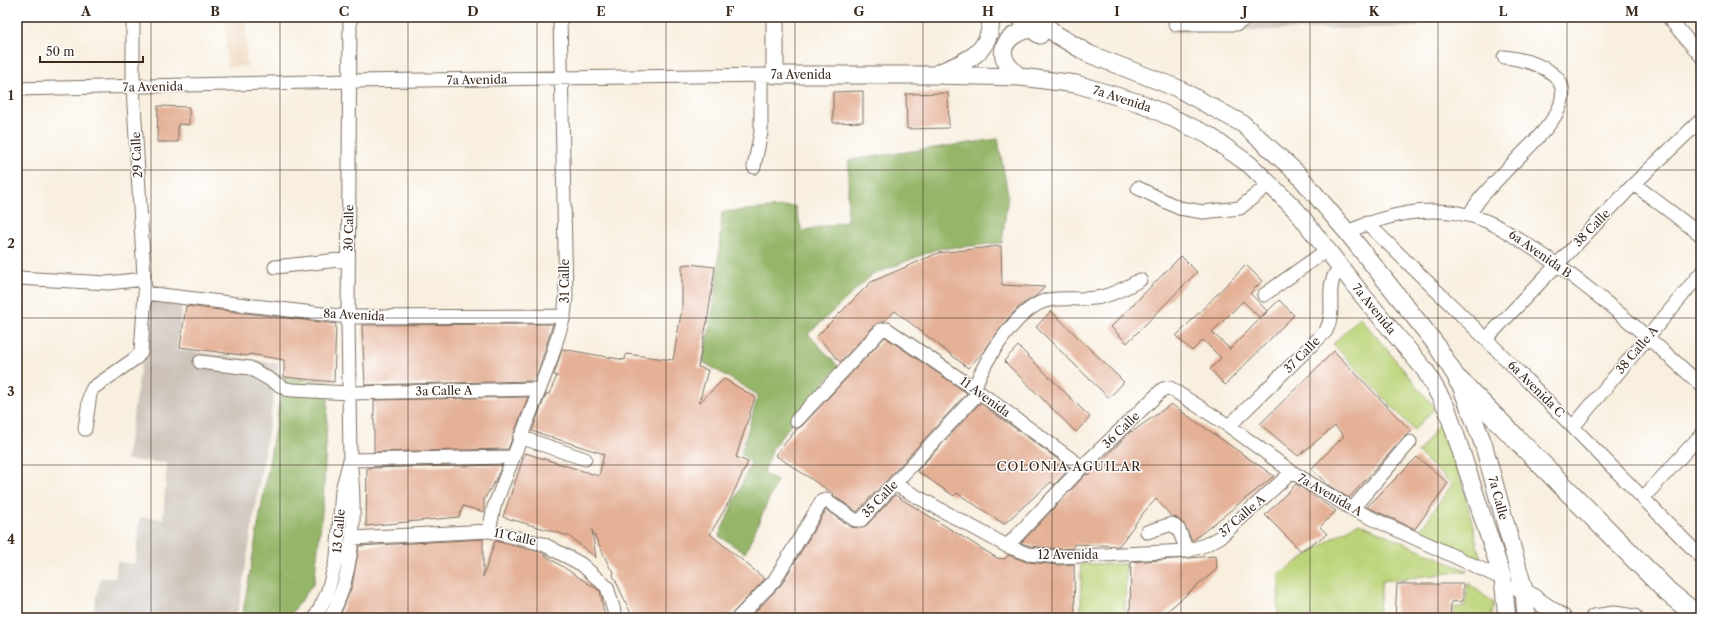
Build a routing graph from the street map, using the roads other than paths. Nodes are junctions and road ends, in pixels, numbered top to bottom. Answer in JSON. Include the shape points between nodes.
{"nodes":[{"id":1,"x":133,"y":17,"type":"edge"},
{"id":2,"x":350,"y":17,"type":"edge"},
{"id":3,"x":560,"y":17,"type":"edge"},
{"id":4,"x":775,"y":17,"type":"edge"},
{"id":5,"x":990,"y":17,"type":"edge"},
{"id":6,"x":1243,"y":17,"type":"edge"},
{"id":7,"x":1668,"y":17,"type":"edge"},
{"id":8,"x":1029,"y":21,"type":"edge"},
{"id":9,"x":1175,"y":24,"type":"dead end"},
{"id":10,"x":1701,"y":56,"type":"edge"},
{"id":11,"x":1504,"y":57,"type":"dead end"},
{"id":12,"x":933,"y":75,"type":"junction"},
{"id":13,"x":768,"y":76,"type":"junction"},
{"id":14,"x":1021,"y":77,"type":"junction"},
{"id":15,"x":561,"y":79,"type":"junction"},
{"id":16,"x":350,"y":81,"type":"junction"},
{"id":17,"x":133,"y":87,"type":"junction"},
{"id":18,"x":17,"y":89,"type":"edge"},
{"id":19,"x":1701,"y":120,"type":"edge"},
{"id":20,"x":754,"y":167,"type":"dead end"},
{"id":21,"x":1269,"y":184,"type":"junction"},
{"id":22,"x":1634,"y":184,"type":"junction"},
{"id":23,"x":1138,"y":188,"type":"dead end"},
{"id":24,"x":1469,"y":215,"type":"junction"},
{"id":25,"x":1368,"y":223,"type":"junction"},
{"id":26,"x":1347,"y":232,"type":"junction"},
{"id":27,"x":1701,"y":235,"type":"edge"},
{"id":28,"x":1327,"y":250,"type":"junction"},
{"id":29,"x":348,"y":260,"type":"junction"},
{"id":30,"x":1557,"y":265,"type":"junction"},
{"id":31,"x":275,"y":267,"type":"dead end"},
{"id":32,"x":1340,"y":267,"type":"junction"},
{"id":33,"x":1701,"y":274,"type":"edge"},
{"id":34,"x":17,"y":278,"type":"edge"},
{"id":35,"x":144,"y":279,"type":"junction"},
{"id":36,"x":1140,"y":280,"type":"dead end"},
{"id":37,"x":145,"y":292,"type":"junction"},
{"id":38,"x":1264,"y":295,"type":"dead end"},
{"id":39,"x":564,"y":316,"type":"junction"},
{"id":40,"x":348,"y":317,"type":"junction"},
{"id":41,"x":1648,"y":337,"type":"junction"},
{"id":42,"x":1486,"y":339,"type":"junction"},
{"id":43,"x":200,"y":362,"type":"dead end"},
{"id":44,"x":1459,"y":381,"type":"junction"},
{"id":45,"x":1701,"y":385,"type":"edge"},
{"id":46,"x":1170,"y":388,"type":"joint"},
{"id":47,"x":539,"y":389,"type":"junction"},
{"id":48,"x":977,"y":390,"type":"junction"},
{"id":49,"x":349,"y":393,"type":"junction"},
{"id":50,"x":1447,"y":409,"type":"joint"},
{"id":51,"x":796,"y":421,"type":"dead end"},
{"id":52,"x":1229,"y":426,"type":"junction"},
{"id":53,"x":1573,"y":427,"type":"junction"},
{"id":54,"x":85,"y":429,"type":"dead end"},
{"id":55,"x":1701,"y":435,"type":"edge"},
{"id":56,"x":520,"y":437,"type":"junction"},
{"id":57,"x":349,"y":440,"type":"joint"},
{"id":58,"x":1410,"y":442,"type":"dead end"},
{"id":59,"x":512,"y":457,"type":"junction"},
{"id":60,"x":585,"y":459,"type":"dead end"},
{"id":61,"x":350,"y":460,"type":"junction"},
{"id":62,"x":1082,"y":467,"type":"junction"},
{"id":63,"x":1292,"y":472,"type":"junction"},
{"id":64,"x":894,"y":484,"type":"junction"},
{"id":65,"x":1643,"y":498,"type":"junction"},
{"id":66,"x":1352,"y":509,"type":"junction"},
{"id":67,"x":489,"y":531,"type":"junction"},
{"id":68,"x":1147,"y":532,"type":"dead end"},
{"id":69,"x":352,"y":538,"type":"junction"},
{"id":70,"x":1007,"y":546,"type":"junction"},
{"id":71,"x":1187,"y":551,"type":"junction"},
{"id":72,"x":1701,"y":557,"type":"edge"},
{"id":73,"x":1503,"y":579,"type":"junction"},
{"id":74,"x":1524,"y":590,"type":"junction"},
{"id":75,"x":315,"y":618,"type":"edge"},
{"id":76,"x":330,"y":618,"type":"edge"},
{"id":77,"x":616,"y":618,"type":"edge"},
{"id":78,"x":738,"y":618,"type":"edge"},
{"id":79,"x":1507,"y":618,"type":"edge"},
{"id":80,"x":1526,"y":618,"type":"edge"},
{"id":81,"x":1563,"y":618,"type":"edge"},
{"id":82,"x":1594,"y":618,"type":"edge"},
{"id":83,"x":1634,"y":618,"type":"edge"},
{"id":84,"x":1700,"y":618,"type":"edge"}],
"edges":[{"from":1,"to":17,"type":"street","name":"29 Calle"},
{"from":2,"to":16,"type":"street","name":"30 Calle"},
{"from":3,"to":15,"type":"street","name":"31 Calle"},
{"from":4,"to":13,"type":"main road"},
{"from":5,"to":12,"type":"main road","via":[[989,34],[980,50],[966,61]]},
{"from":6,"to":9,"type":"street","via":[[1237,24]]},
{"from":7,"to":10,"type":"street"},
{"from":8,"to":14,"type":"main road","via":[[1008,39],[1004,46],[1006,64]]},
{"from":8,"to":26,"type":"main road","via":[[1057,44],[1177,88],[1243,124],[1297,173]]},
{"from":11,"to":24,"type":"street","via":[[1520,59],[1549,71],[1558,78],[1563,92],[1558,111],[1550,125],[1484,194]]},
{"from":12,"to":13,"type":"main road","name":"7a Avenida"},
{"from":12,"to":14,"type":"main road","name":"7a Avenida"},
{"from":13,"to":15,"type":"street","name":"7a Avenida"},
{"from":13,"to":20,"type":"street"},
{"from":14,"to":21,"type":"main road","name":"7a Avenida","via":[[1076,84],[1143,104],[1208,135],[1250,165]]},
{"from":15,"to":16,"type":"street","name":"7a Avenida"},
{"from":15,"to":39,"type":"street","name":"31 Calle","via":[[566,297]]},
{"from":16,"to":17,"type":"street","name":"7a Avenida"},
{"from":16,"to":29,"type":"street","name":"30 Calle"},
{"from":17,"to":18,"type":"street","name":"7a Avenida"},
{"from":17,"to":35,"type":"street","name":"29 Calle"},
{"from":19,"to":22,"type":"street","name":"38 Calle"},
{"from":21,"to":23,"type":"street","via":[[1240,208],[1203,212],[1179,208]]},
{"from":21,"to":28,"type":"main road","name":"7a Avenida","via":[[1296,210]]},
{"from":22,"to":27,"type":"street"},
{"from":22,"to":30,"type":"street","name":"38 Calle"},
{"from":24,"to":25,"type":"street","name":"6a Avenida B","via":[[1409,211]]},
{"from":24,"to":30,"type":"street","name":"6a Avenida B","via":[[1504,229]]},
{"from":25,"to":26,"type":"street","name":"6a Avenida B"},
{"from":25,"to":42,"type":"street","name":"6a Avenida C"},
{"from":26,"to":44,"type":"main road","via":[[1435,343]]},
{"from":28,"to":32,"type":"main road","name":"7a Avenida"},
{"from":28,"to":38,"type":"street"},
{"from":29,"to":31,"type":"street"},
{"from":29,"to":40,"type":"street","name":"30 Calle"},
{"from":30,"to":41,"type":"street","name":"6a Avenida B"},
{"from":30,"to":42,"type":"street","name":"38 Calle"},
{"from":32,"to":50,"type":"main road","name":"7a Avenida","via":[[1425,370]]},
{"from":32,"to":52,"type":"street","name":"37 Calle","via":[[1332,278],[1332,314],[1326,331]]},
{"from":33,"to":41,"type":"street","name":"38 Calle A"},
{"from":34,"to":35,"type":"street","via":[[108,283]]},
{"from":35,"to":37,"type":"street","name":"29 Calle"},
{"from":36,"to":48,"type":"street","name":"35 Calle","via":[[1117,293],[1100,298],[1049,300],[1035,304],[998,343]]},
{"from":37,"to":40,"type":"street","name":"8a Avenida"},
{"from":37,"to":54,"type":"street","name":"29 Calle","via":[[141,352],[93,388]]},
{"from":39,"to":40,"type":"street","name":"8a Avenida"},
{"from":39,"to":47,"type":"street","name":"31 Calle"},
{"from":40,"to":49,"type":"street","name":"30 Calle"},
{"from":41,"to":45,"type":"street","name":"6a Avenida B"},
{"from":41,"to":53,"type":"street","name":"38 Calle A"},
{"from":42,"to":53,"type":"street","name":"6a Avenida C"},
{"from":43,"to":49,"type":"street","name":"3a Calle A","via":[[250,368],[286,389]]},
{"from":44,"to":74,"type":"main road","name":"7a Calle","via":[[1483,443]]},
{"from":44,"to":84,"type":"highway","via":[[1668,592]]},
{"from":46,"to":52,"type":"street","name":"7a Avenida A"},
{"from":46,"to":62,"type":"street","name":"36 Calle","via":[[1164,389]]},
{"from":47,"to":49,"type":"street","name":"3a Calle A"},
{"from":47,"to":56,"type":"street","name":"31 Calle"},
{"from":48,"to":51,"type":"street","name":"11 Avenida","via":[[887,329],[881,330]]},
{"from":48,"to":62,"type":"street","name":"11 Avenida"},
{"from":48,"to":64,"type":"street","name":"35 Calle"},
{"from":49,"to":57,"type":"street","name":"30 Calle"},
{"from":50,"to":73,"type":"main road","name":"7a Calle"},
{"from":52,"to":63,"type":"street","name":"7a Avenida A"},
{"from":53,"to":65,"type":"street","name":"6a Avenida C"},
{"from":55,"to":65,"type":"street"},
{"from":56,"to":59,"type":"street","name":"31 Calle"},
{"from":56,"to":60,"type":"street"},
{"from":57,"to":61,"type":"street","name":"13 Calle"},
{"from":58,"to":66,"type":"street"},
{"from":59,"to":61,"type":"street"},
{"from":59,"to":67,"type":"street","name":"31 Calle","via":[[494,507]]},
{"from":61,"to":69,"type":"street","via":[[353,489]]},
{"from":61,"to":75,"type":"street","name":"13 Calle","via":[[342,490],[335,564],[327,594]]},
{"from":62,"to":70,"type":"street","name":"36 Calle"},
{"from":63,"to":66,"type":"street","name":"7a Avenida A"},
{"from":63,"to":71,"type":"street","name":"37 Calle A","via":[[1220,537]]},
{"from":64,"to":70,"type":"street","name":"12 Avenida"},
{"from":64,"to":78,"type":"street","name":"35 Calle","via":[[858,521],[826,500],[822,501],[774,581]]},
{"from":65,"to":72,"type":"street","name":"6a Avenida C"},
{"from":66,"to":73,"type":"street","name":"7a Avenida A"},
{"from":67,"to":69,"type":"street","name":"11 Calle"},
{"from":67,"to":77,"type":"street","name":"11 Calle","via":[[543,544],[581,564],[607,587]]},
{"from":68,"to":71,"type":"street","via":[[1172,524],[1179,530]]},
{"from":69,"to":76,"type":"street","via":[[339,602]]},
{"from":70,"to":71,"type":"street","name":"12 Avenida","via":[[1028,554],[1059,557]]},
{"from":73,"to":74,"type":"main road"},
{"from":73,"to":79,"type":"main road","name":"7a Calle"},
{"from":74,"to":80,"type":"main road","name":"7a Calle"},
{"from":74,"to":81,"type":"main road"},
{"from":82,"to":83,"type":"main road","via":[[1614,615]]}]}
